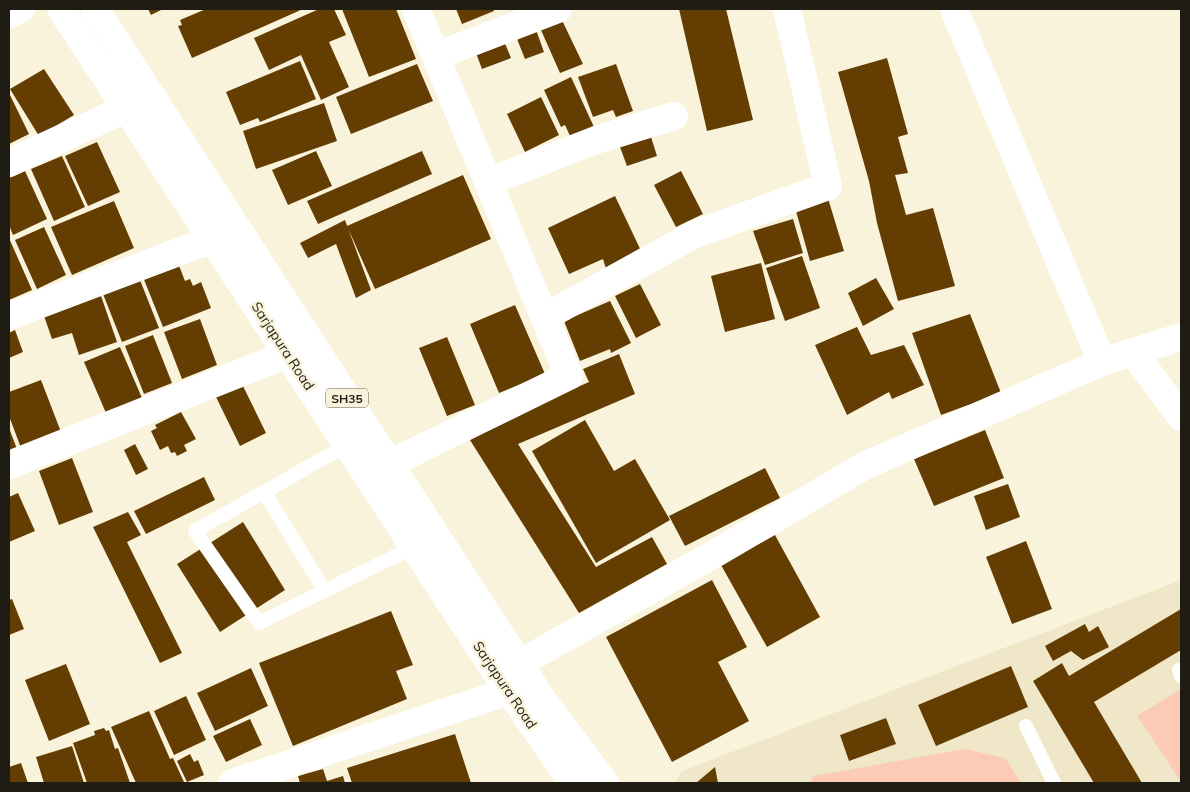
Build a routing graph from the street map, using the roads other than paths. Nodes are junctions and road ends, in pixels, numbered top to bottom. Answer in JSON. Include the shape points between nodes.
{"nodes":[{"id":1,"x":21,"y":9,"type":"edge"},
{"id":2,"x":61,"y":9,"type":"edge"},
{"id":3,"x":95,"y":9,"type":"edge"},
{"id":4,"x":416,"y":9,"type":"edge"},
{"id":5,"x":558,"y":9,"type":"edge"},
{"id":6,"x":786,"y":9,"type":"edge"},
{"id":7,"x":954,"y":9,"type":"edge"},
{"id":8,"x":9,"y":14,"type":"edge"},
{"id":9,"x":436,"y":56,"type":"junction"},
{"id":10,"x":127,"y":108,"type":"junction"},
{"id":11,"x":674,"y":116,"type":"dead end"},
{"id":12,"x":9,"y":163,"type":"edge"},
{"id":13,"x":488,"y":182,"type":"junction"},
{"id":14,"x":197,"y":191,"type":"junction"},
{"id":15,"x":213,"y":239,"type":"junction"},
{"id":16,"x":9,"y":316,"type":"edge"},
{"id":17,"x":545,"y":317,"type":"junction"},
{"id":18,"x":1181,"y":337,"type":"edge"},
{"id":19,"x":1133,"y":352,"type":"junction"},
{"id":20,"x":288,"y":354,"type":"junction"},
{"id":21,"x":1102,"y":362,"type":"junction"},
{"id":22,"x":1181,"y":417,"type":"edge"},
{"id":23,"x":345,"y":426,"type":"junction"},
{"id":24,"x":390,"y":464,"type":"junction"},
{"id":25,"x":9,"y":465,"type":"edge"},
{"id":26,"x":264,"y":492,"type":"junction"},
{"id":27,"x":414,"y":547,"type":"junction"},
{"id":28,"x":325,"y":591,"type":"junction"},
{"id":29,"x":509,"y":677,"type":"junction"},
{"id":30,"x":1026,"y":726,"type":"dead end"},
{"id":31,"x":232,"y":783,"type":"edge"},
{"id":32,"x":573,"y":783,"type":"edge"},
{"id":33,"x":605,"y":783,"type":"edge"},
{"id":34,"x":1054,"y":783,"type":"edge"}],
"edges":[{"from":1,"to":8,"type":"street"},
{"from":2,"to":10,"type":"street","name":"Sarjapura Road"},
{"from":3,"to":14,"type":"street","name":"Sarjapura Road","number":"SH35"},
{"from":4,"to":9,"type":"street"},
{"from":5,"to":9,"type":"street"},
{"from":6,"to":17,"type":"street","via":[[828,186],[693,235]]},
{"from":7,"to":21,"type":"street"},
{"from":9,"to":13,"type":"street"},
{"from":10,"to":12,"type":"street"},
{"from":10,"to":14,"type":"street","name":"Sarjapura Road"},
{"from":11,"to":13,"type":"street","via":[[596,140]]},
{"from":13,"to":17,"type":"street"},
{"from":14,"to":15,"type":"street","name":"Sarjapura Road"},
{"from":14,"to":23,"type":"street","name":"Sarjapura Road","number":"SH35"},
{"from":15,"to":16,"type":"street"},
{"from":15,"to":20,"type":"street","name":"Sarjapura Road"},
{"from":17,"to":24,"type":"street","via":[[570,376]]},
{"from":18,"to":19,"type":"street"},
{"from":19,"to":21,"type":"street"},
{"from":19,"to":22,"type":"street"},
{"from":20,"to":23,"type":"street","name":"Sarjapura Road"},
{"from":20,"to":25,"type":"street"},
{"from":21,"to":29,"type":"street","via":[[866,465]]},
{"from":23,"to":24,"type":"street","name":"Sarjapura Road","number":"SH35"},
{"from":23,"to":26,"type":"lane"},
{"from":23,"to":27,"type":"street","name":"Sarjapura Road"},
{"from":24,"to":29,"type":"street","name":"Sarjapura Road","number":"SH35"},
{"from":26,"to":28,"type":"lane"},
{"from":26,"to":28,"type":"lane","via":[[195,531],[259,623]]},
{"from":27,"to":28,"type":"lane"},
{"from":27,"to":29,"type":"street","name":"Sarjapura Road"},
{"from":29,"to":31,"type":"street"},
{"from":29,"to":32,"type":"street","name":"Sarjapura Road"},
{"from":29,"to":33,"type":"street","name":"Sarjapura Road","number":"SH35"},
{"from":30,"to":34,"type":"lane"}]}
